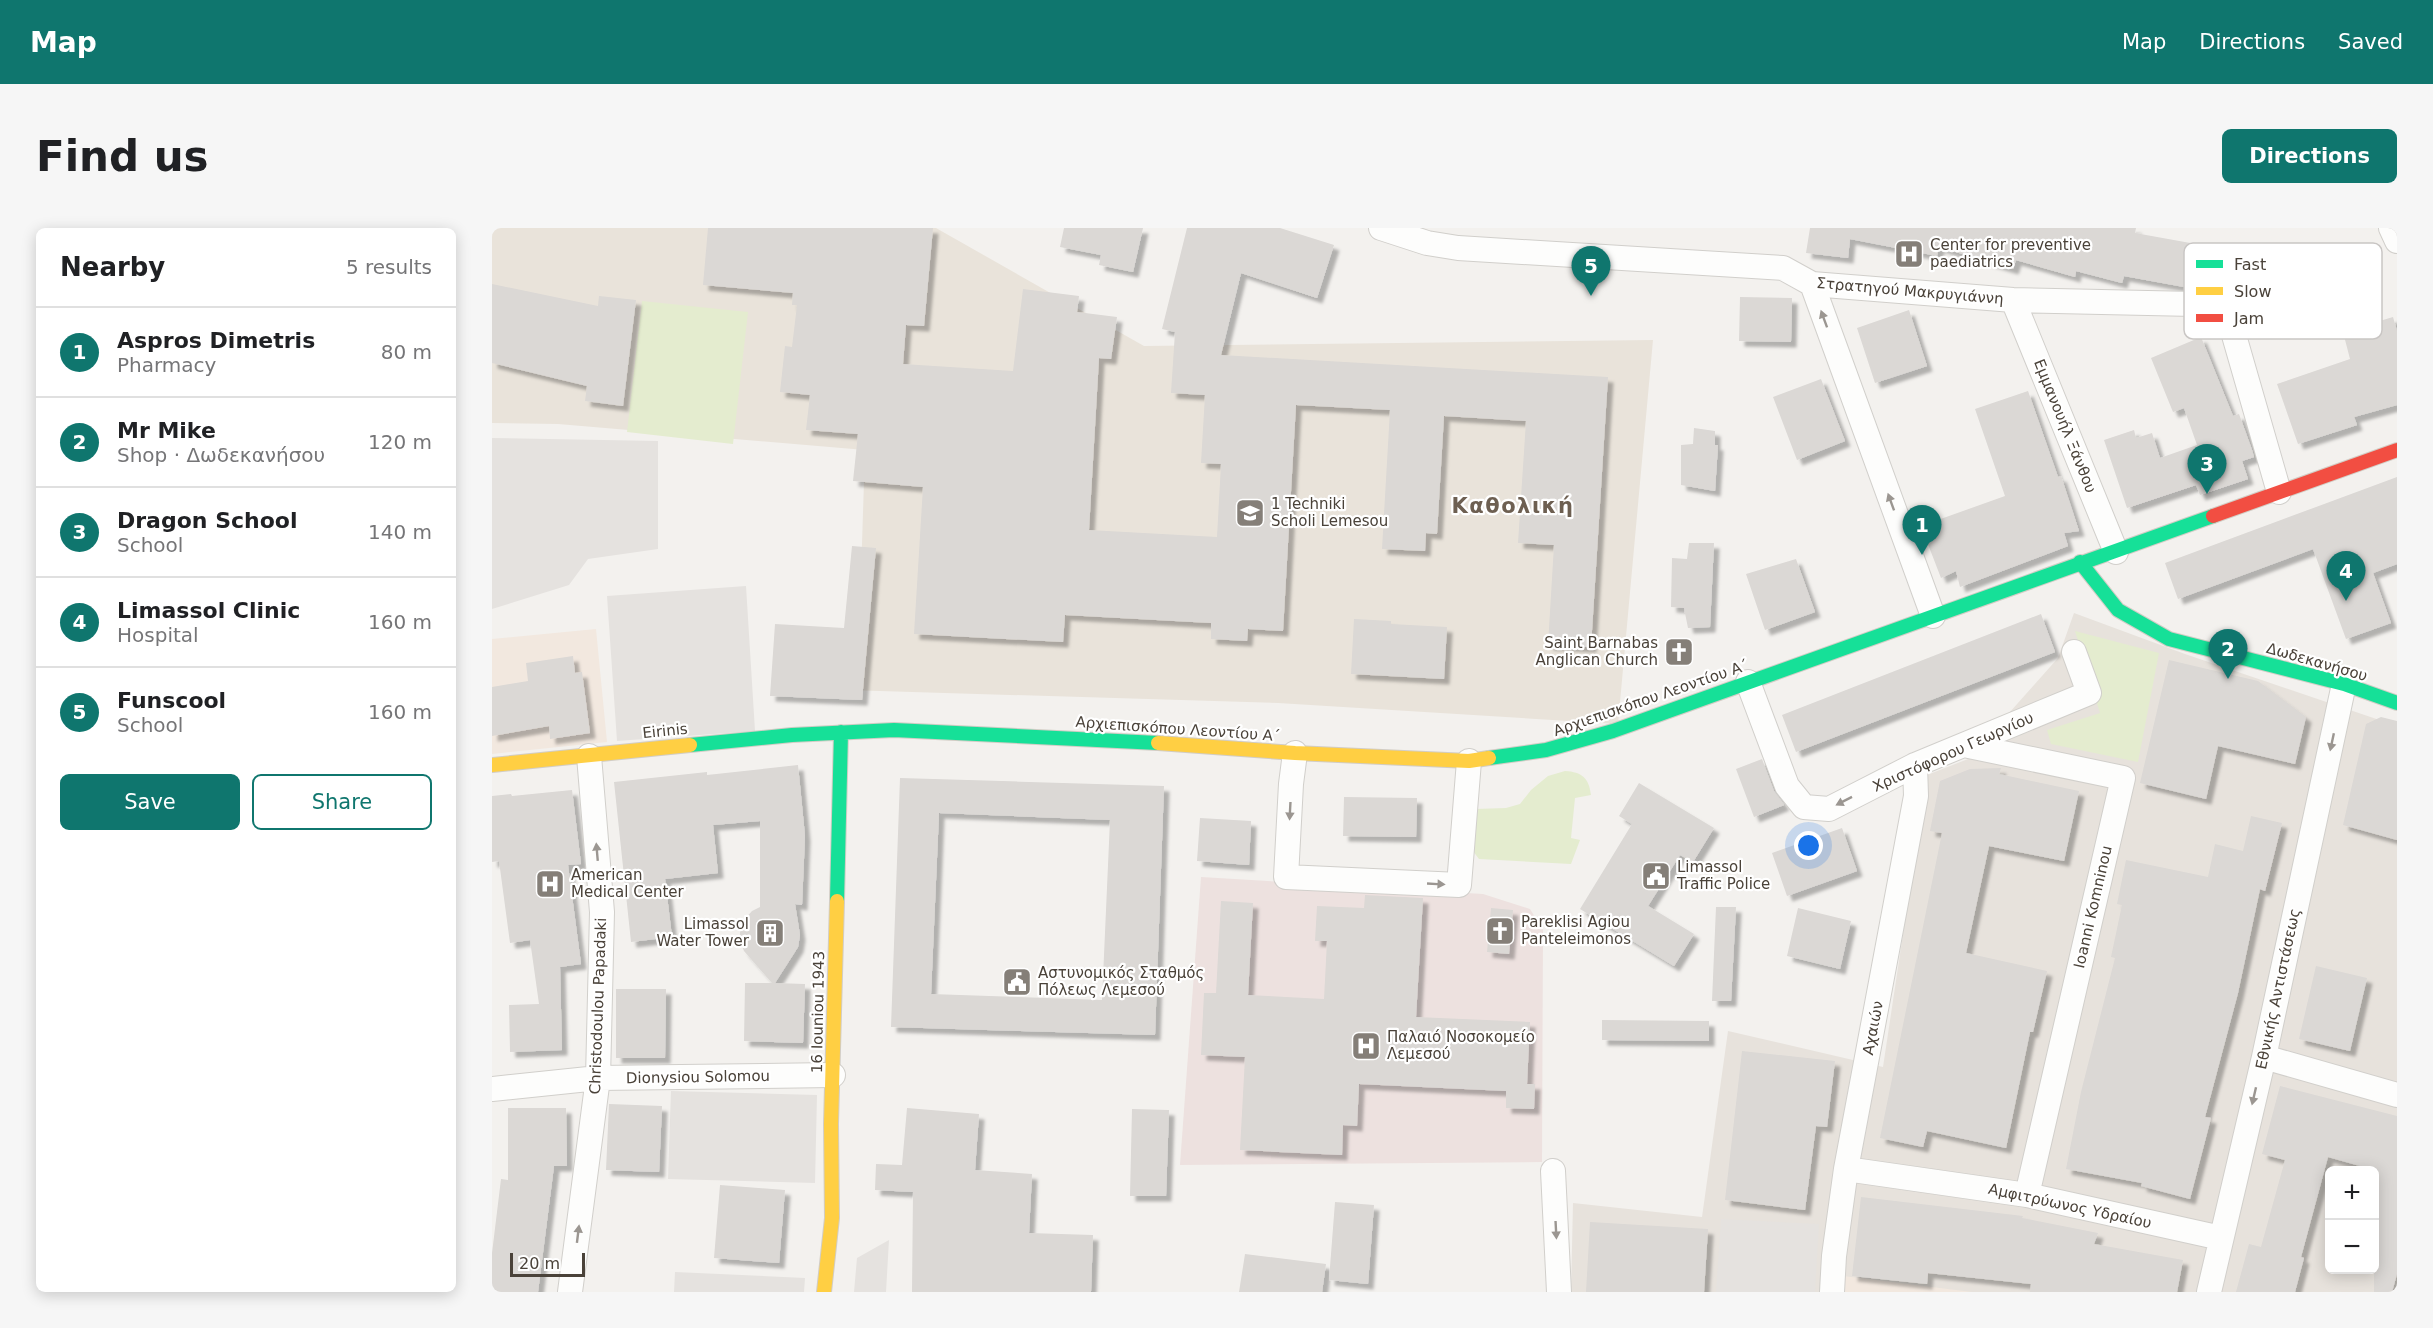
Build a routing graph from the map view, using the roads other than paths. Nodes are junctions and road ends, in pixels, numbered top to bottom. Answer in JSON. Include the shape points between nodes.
{"nodes":[{"id":1,"x":1381,"y":228,"type":"edge"},
{"id":2,"x":2391,"y":228,"type":"edge"},
{"id":3,"x":2397,"y":241,"type":"edge"},
{"id":4,"x":1812,"y":284,"type":"junction"},
{"id":5,"x":2013,"y":300,"type":"junction"},
{"id":6,"x":2184,"y":304,"type":"edge"},
{"id":7,"x":2235,"y":339,"type":"edge"},
{"id":8,"x":2397,"y":450,"type":"edge"},
{"id":9,"x":2279,"y":492,"type":"junction"},
{"id":10,"x":2116,"y":552,"type":"junction"},
{"id":11,"x":2080,"y":562,"type":"junction"},
{"id":12,"x":1933,"y":616,"type":"junction"},
{"id":13,"x":2074,"y":652,"type":"dead end"},
{"id":14,"x":1748,"y":682,"type":"junction"},
{"id":15,"x":2344,"y":684,"type":"junction"},
{"id":16,"x":2397,"y":703,"type":"edge"},
{"id":17,"x":841,"y":732,"type":"junction"},
{"id":18,"x":1964,"y":745,"type":"junction"},
{"id":19,"x":1295,"y":753,"type":"junction"},
{"id":20,"x":589,"y":756,"type":"junction"},
{"id":21,"x":1469,"y":761,"type":"junction"},
{"id":22,"x":492,"y":765,"type":"edge"},
{"id":23,"x":1915,"y":765,"type":"junction"},
{"id":24,"x":2264,"y":1057,"type":"junction"},
{"id":25,"x":833,"y":1075,"type":"junction"},
{"id":26,"x":598,"y":1078,"type":"junction"},
{"id":27,"x":492,"y":1089,"type":"edge"},
{"id":28,"x":2397,"y":1095,"type":"edge"},
{"id":29,"x":1846,"y":1169,"type":"junction"},
{"id":30,"x":1553,"y":1171,"type":"dead end"},
{"id":31,"x":2027,"y":1195,"type":"junction"},
{"id":32,"x":2221,"y":1238,"type":"junction"},
{"id":33,"x":570,"y":1292,"type":"edge"},
{"id":34,"x":824,"y":1292,"type":"edge"},
{"id":35,"x":1559,"y":1292,"type":"edge"},
{"id":36,"x":1832,"y":1292,"type":"edge"},
{"id":37,"x":2209,"y":1292,"type":"edge"}],
"edges":[{"from":1,"to":4,"type":"street","name":"Στρατηγού Μακρυγιάννη","via":[[1458,248],[1783,268]]},
{"from":2,"to":3,"type":"street"},
{"from":4,"to":5,"type":"street","name":"Στρατηγού Μακρυγιάννη"},
{"from":12,"to":4,"type":"street","one_way":true},
{"from":5,"to":6,"type":"street","name":"Στρατηγού Μακρυγιάννη"},
{"from":5,"to":10,"type":"street","name":"Εμμανουήλ Ξάνθου"},
{"from":7,"to":9,"type":"street","name":"Στρατηγού Μακρυγιάννη"},
{"from":8,"to":9,"type":"main road","name":"Αρχιεπισκόπου Λεοντίου Α΄"},
{"from":9,"to":10,"type":"main road","name":"Αρχιεπισκόπου Λεοντίου Α΄"},
{"from":10,"to":11,"type":"main road","name":"Αρχιεπισκόπου Λεοντίου Α΄"},
{"from":11,"to":12,"type":"main road","name":"Αρχιεπισκόπου Λεοντίου Α΄"},
{"from":11,"to":15,"type":"main road","name":"Δωδεκανήσου","via":[[2118,610],[2169,639]]},
{"from":12,"to":14,"type":"main road","name":"Αρχιεπισκόπου Λεοντίου Α΄"},
{"from":13,"to":18,"type":"street","name":"Χριστόφορου Γεωργίου","via":[[2089,693]]},
{"from":14,"to":21,"type":"main road","name":"Αρχιεπισκόπου Λεοντίου Α΄","via":[[1613,731],[1546,750]]},
{"from":23,"to":14,"type":"street","name":"Χριστόφορου Γεωργίου","one_way":true,"via":[[1829,809],[1804,807],[1786,786]]},
{"from":15,"to":16,"type":"main road","name":"Δωδεκανήσου"},
{"from":15,"to":24,"type":"street","name":"Εθνικής Αντιστάσεως","one_way":true},
{"from":17,"to":19,"type":"main road","name":"Αρχιεπισκόπου Λεοντίου Α΄","via":[[894,730]]},
{"from":17,"to":20,"type":"main road","name":"Eirinis"},
{"from":17,"to":25,"type":"main road","name":"16 Iouniou 1943"},
{"from":18,"to":23,"type":"street","name":"Χριστόφορου Γεωργίου"},
{"from":18,"to":31,"type":"street","name":"Ioanni Komninou","via":[[2122,778]]},
{"from":19,"to":21,"type":"main road","name":"Αρχιεπισκόπου Λεοντίου Α΄"},
{"from":19,"to":21,"type":"street","one_way":true,"via":[[1286,877],[1459,885]]},
{"from":20,"to":22,"type":"main road","name":"Eirinis"},
{"from":26,"to":20,"type":"street","name":"Christodoulou Papadaki","one_way":true,"via":[[602,912]]},
{"from":23,"to":29,"type":"street","name":"Αχαιών","via":[[1916,796]]},
{"from":24,"to":28,"type":"street"},
{"from":24,"to":32,"type":"street","name":"Εθνικής Αντιστάσεως","one_way":true},
{"from":25,"to":26,"type":"street","name":"Dionysiou Solomou"},
{"from":25,"to":34,"type":"main road","name":"16 Iouniou 1943","via":[[832,1218]]},
{"from":26,"to":27,"type":"street","name":"Dionysiou Solomou"},
{"from":33,"to":26,"type":"street","name":"Christodoulou Papadaki","one_way":true},
{"from":29,"to":31,"type":"street","name":"Αμφιτρύωνος Υδραίου"},
{"from":29,"to":36,"type":"street","name":"Αχαιών"},
{"from":30,"to":35,"type":"street","one_way":true},
{"from":31,"to":32,"type":"street","name":"Αμφιτρύωνος Υδραίου"},
{"from":32,"to":37,"type":"street","name":"Εθνικής Αντιστάσεως"}]}
